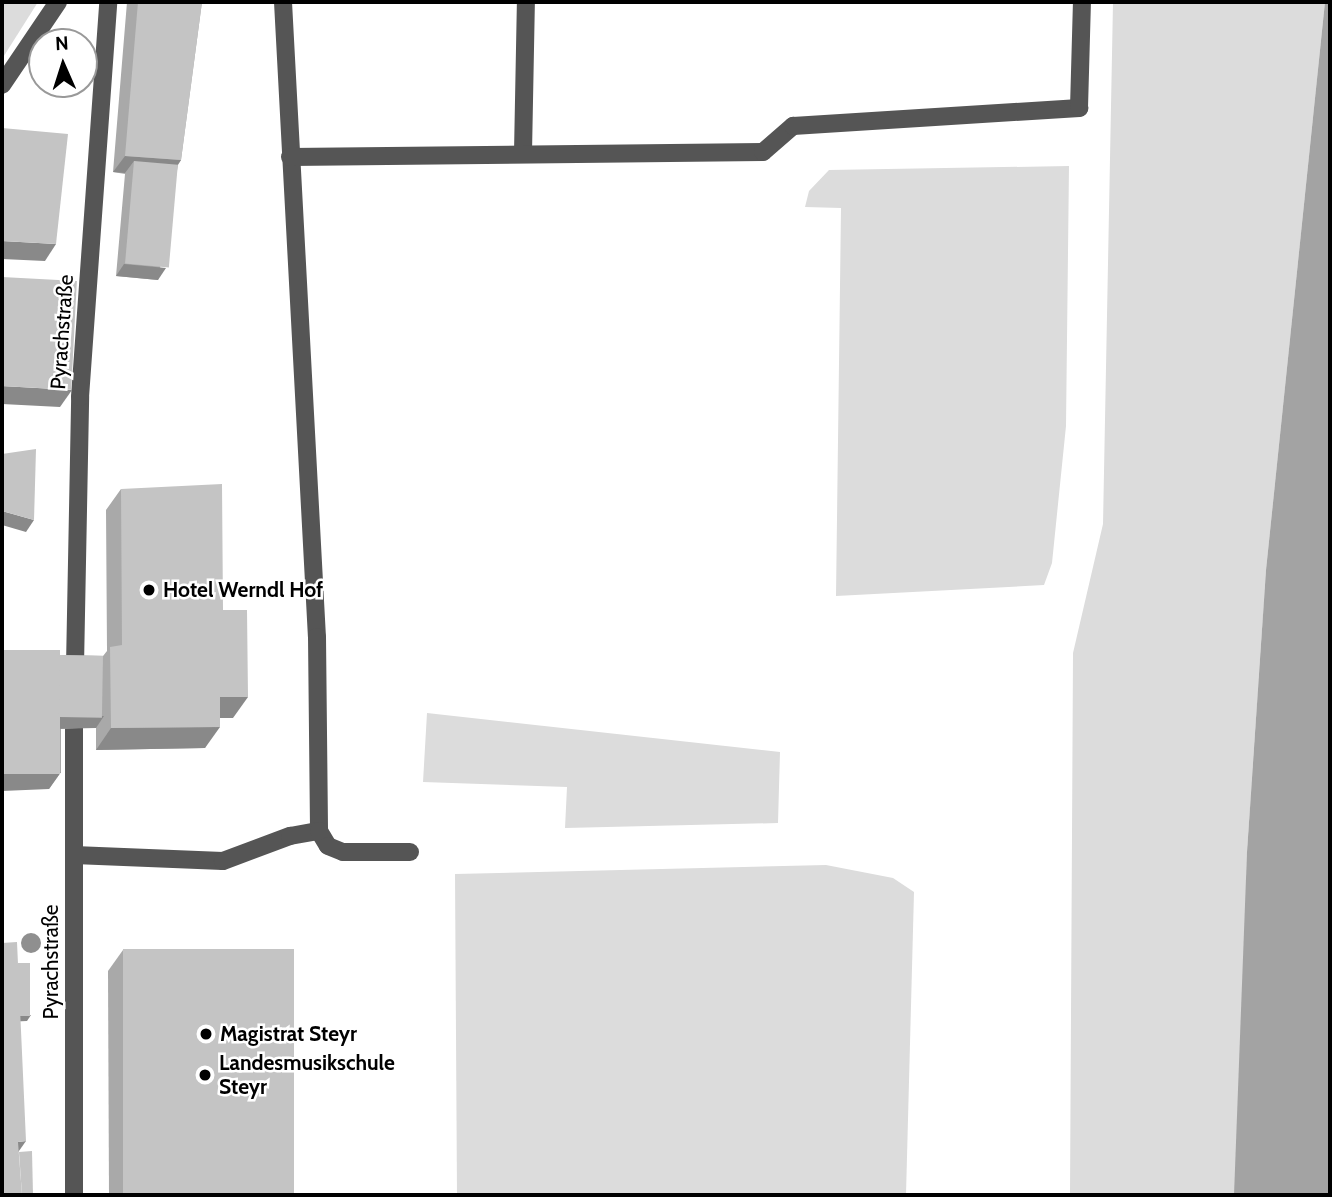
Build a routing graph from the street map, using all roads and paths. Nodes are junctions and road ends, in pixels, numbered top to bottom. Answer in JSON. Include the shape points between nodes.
{"nodes":[{"id":1,"x":58,"y":2,"type":"edge"},
{"id":2,"x":108,"y":2,"type":"edge"},
{"id":3,"x":283,"y":2,"type":"edge"},
{"id":4,"x":526,"y":2,"type":"edge"},
{"id":5,"x":1082,"y":2,"type":"edge"},
{"id":6,"x":2,"y":85,"type":"edge"},
{"id":7,"x":523,"y":153,"type":"junction"},
{"id":8,"x":290,"y":157,"type":"junction"},
{"id":9,"x":75,"y":666,"type":"edge"},
{"id":10,"x":74,"y":728,"type":"edge"},
{"id":11,"x":319,"y":831,"type":"junction"},
{"id":12,"x":410,"y":852,"type":"dead end"},
{"id":13,"x":74,"y":855,"type":"junction"},
{"id":14,"x":74,"y":1195,"type":"edge"}],
"edges":[{"from":1,"to":6,"type":"street"},
{"from":2,"to":9,"type":"street","name":"Pyrachstraße","via":[[80,397]]},
{"from":3,"to":8,"type":"street"},
{"from":4,"to":7,"type":"street"},
{"from":5,"to":7,"type":"street","via":[[1079,108],[793,126],[763,152]]},
{"from":7,"to":8,"type":"street"},
{"from":8,"to":11,"type":"street","via":[[317,637]]},
{"from":10,"to":13,"type":"street","name":"Pyrachstraße"},
{"from":11,"to":12,"type":"street","via":[[328,846],[343,852]]},
{"from":11,"to":13,"type":"street","via":[[289,836],[223,861]]},
{"from":13,"to":14,"type":"street","name":"Pyrachstraße"}]}
